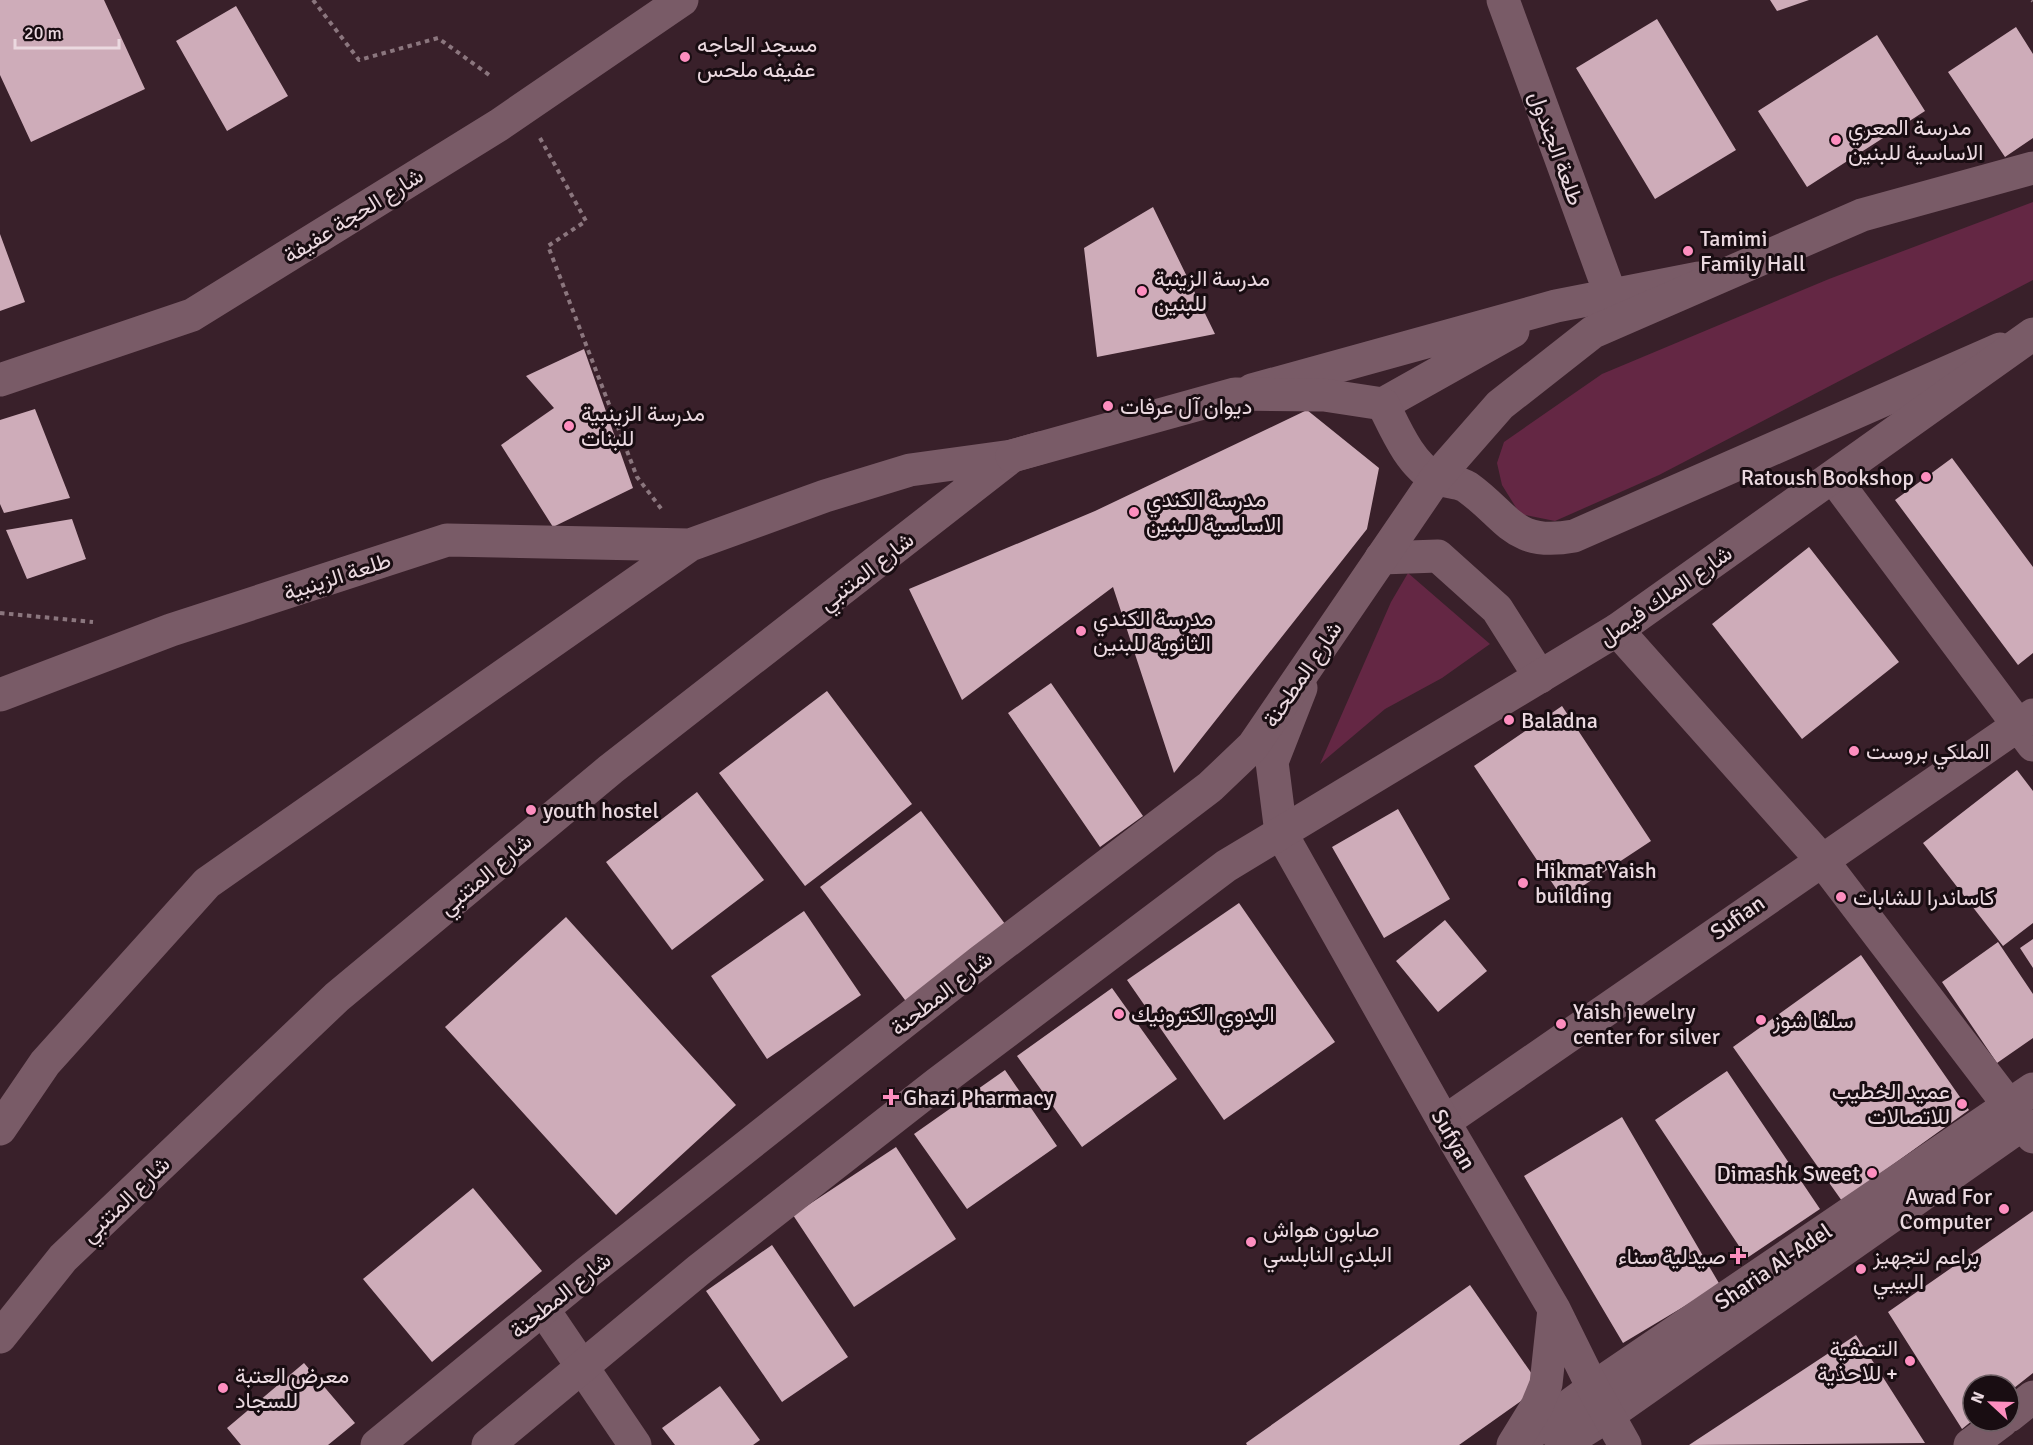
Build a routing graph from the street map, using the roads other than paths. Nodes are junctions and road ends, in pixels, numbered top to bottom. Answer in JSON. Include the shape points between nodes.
{"nodes":[{"id":1,"x":682,"y":0,"type":"edge"},
{"id":2,"x":1503,"y":0,"type":"edge"},
{"id":3,"x":2033,"y":168,"type":"edge"},
{"id":4,"x":1730,"y":272,"type":"junction"},
{"id":5,"x":1611,"y":296,"type":"junction"},
{"id":6,"x":1556,"y":306,"type":"junction"},
{"id":7,"x":2032,"y":337,"type":"edge"},
{"id":8,"x":0,"y":380,"type":"edge"},
{"id":9,"x":1383,"y":404,"type":"junction"},
{"id":10,"x":1012,"y":456,"type":"junction"},
{"id":11,"x":1833,"y":477,"type":"junction"},
{"id":12,"x":1436,"y":478,"type":"junction"},
{"id":13,"x":690,"y":544,"type":"junction"},
{"id":14,"x":1381,"y":558,"type":"junction"},
{"id":15,"x":1617,"y":630,"type":"junction"},
{"id":16,"x":1314,"y":656,"type":"junction"},
{"id":17,"x":1540,"y":677,"type":"junction"},
{"id":18,"x":0,"y":695,"type":"edge"},
{"id":19,"x":2028,"y":729,"type":"edge"},
{"id":20,"x":1281,"y":833,"type":"junction"},
{"id":21,"x":1821,"y":859,"type":"junction"},
{"id":22,"x":2026,"y":1114,"type":"edge"},
{"id":23,"x":1444,"y":1122,"type":"junction"},
{"id":24,"x":0,"y":1129,"type":"edge"},
{"id":25,"x":543,"y":1309,"type":"junction"},
{"id":26,"x":1554,"y":1309,"type":"junction"},
{"id":27,"x":0,"y":1337,"type":"edge"},
{"id":28,"x":582,"y":1367,"type":"junction"},
{"id":29,"x":2033,"y":1397,"type":"edge"},
{"id":30,"x":1600,"y":1402,"type":"junction"},
{"id":31,"x":2021,"y":1406,"type":"edge"},
{"id":32,"x":1986,"y":1433,"type":"edge"},
{"id":33,"x":377,"y":1445,"type":"edge"},
{"id":34,"x":488,"y":1445,"type":"edge"},
{"id":35,"x":635,"y":1445,"type":"edge"},
{"id":36,"x":1514,"y":1445,"type":"edge"},
{"id":37,"x":1561,"y":1445,"type":"edge"},
{"id":38,"x":1625,"y":1445,"type":"edge"},
{"id":39,"x":1970,"y":1445,"type":"edge"}],
"edges":[{"from":1,"to":8,"type":"street","name":"شارع الحجة عفيفة","via":[[524,108],[192,315]]},
{"from":2,"to":5,"type":"street","name":"طلعة الجندول"},
{"from":3,"to":4,"type":"street","via":[[1862,215]]},
{"from":4,"to":5,"type":"street"},
{"from":4,"to":12,"type":"street","via":[[1593,332],[1500,405]]},
{"from":5,"to":6,"type":"street"},
{"from":6,"to":9,"type":"street"},
{"from":6,"to":10,"type":"street"},
{"from":7,"to":11,"type":"street","name":"شارع الملك فيصل"},
{"from":7,"to":12,"type":"street","via":[[1574,536],[1551,540],[1531,537],[1512,528],[1465,486]]},
{"from":9,"to":10,"type":"street","via":[[1324,395],[1235,394]]},
{"from":9,"to":12,"type":"street","via":[[1405,449]]},
{"from":10,"to":13,"type":"street","via":[[910,470]]},
{"from":10,"to":27,"type":"street","name":"شارع المتنبي","via":[[610,769],[337,997],[63,1258]]},
{"from":11,"to":15,"type":"street","name":"شارع الملك فيصل"},
{"from":11,"to":19,"type":"street"},
{"from":12,"to":14,"type":"street","name":"شارع المطحنة"},
{"from":13,"to":18,"type":"street","name":"طلعة الزينبية","via":[[447,540],[171,630]]},
{"from":13,"to":24,"type":"street","via":[[207,883],[45,1063]]},
{"from":14,"to":16,"type":"street","name":"شارع المطحنة"},
{"from":14,"to":17,"type":"street","via":[[1438,556],[1497,609]]},
{"from":15,"to":17,"type":"street","name":"شارع الملك فيصل"},
{"from":15,"to":21,"type":"street"},
{"from":16,"to":20,"type":"street","via":[[1272,762]]},
{"from":16,"to":25,"type":"street","name":"شارع المطحنة","via":[[1253,746],[1210,787],[981,961]]},
{"from":17,"to":20,"type":"street","name":"شارع الملك فيصل"},
{"from":19,"to":21,"type":"street","name":"Sufian"},
{"from":20,"to":23,"type":"street","name":"Sufyan"},
{"from":20,"to":28,"type":"street","via":[[1226,866],[929,1090]]},
{"from":21,"to":22,"type":"street"},
{"from":21,"to":23,"type":"street","name":"Sufian"},
{"from":22,"to":30,"type":"street","name":"Sharia Al-Adel"},
{"from":23,"to":26,"type":"street","name":"Sufyan"},
{"from":25,"to":28,"type":"street"},
{"from":25,"to":33,"type":"street","name":"شارع المطحنة"},
{"from":26,"to":30,"type":"street","name":"Sufyan"},
{"from":26,"to":36,"type":"street","via":[[1546,1384]]},
{"from":28,"to":34,"type":"street"},
{"from":28,"to":35,"type":"street"},
{"from":29,"to":31,"type":"street"},
{"from":30,"to":36,"type":"street","name":"Sharia Al-Adel"},
{"from":30,"to":37,"type":"street","name":"Sharia Al-Adel"},
{"from":30,"to":38,"type":"street","name":"Sufyan"},
{"from":32,"to":39,"type":"street"}]}
